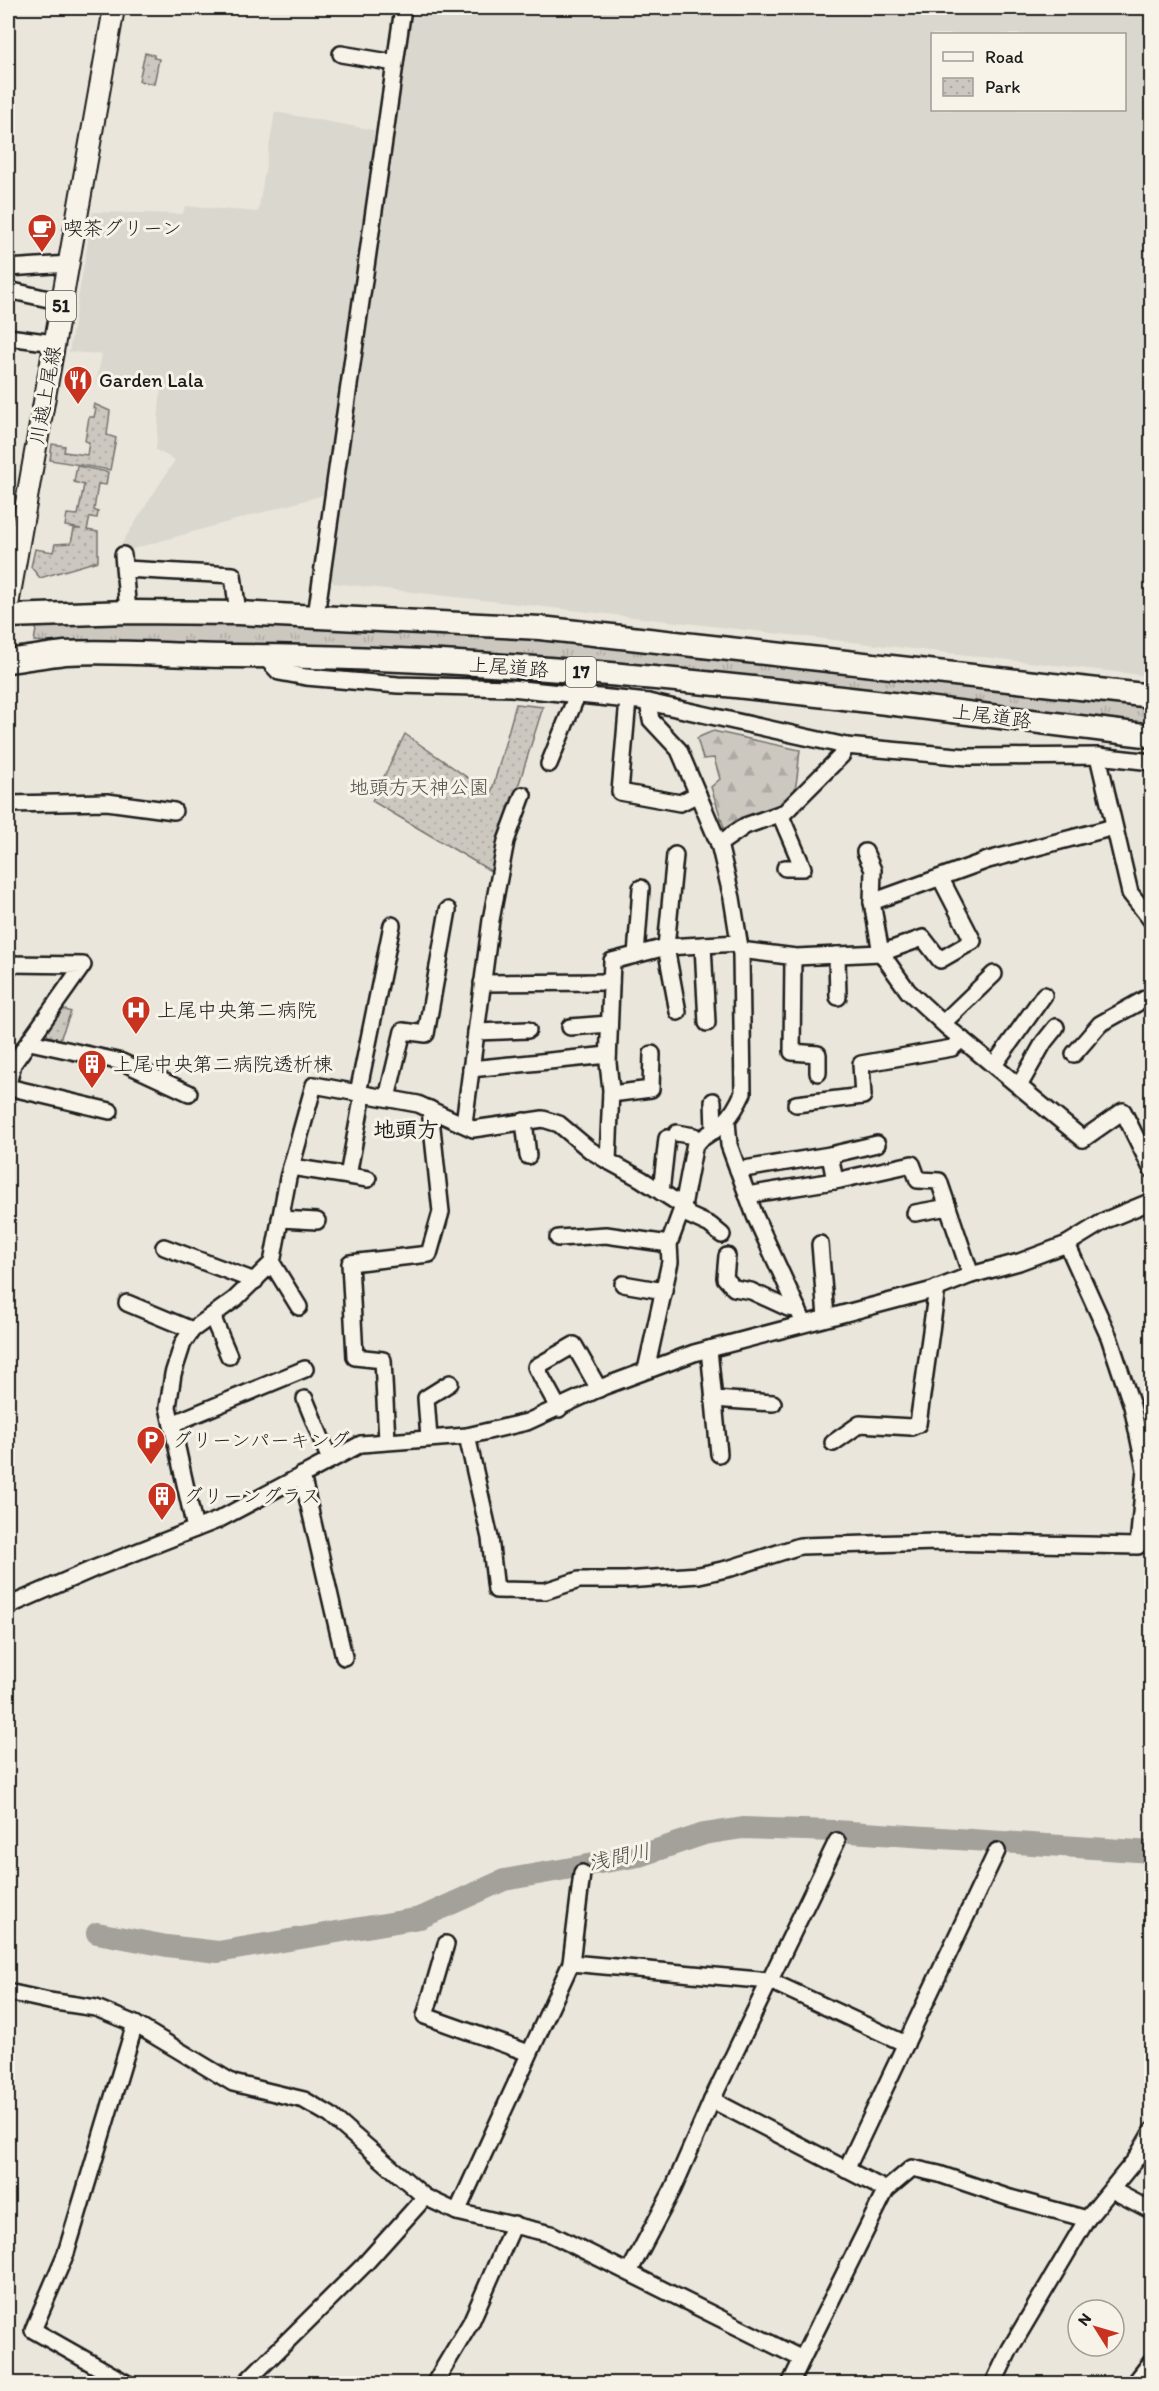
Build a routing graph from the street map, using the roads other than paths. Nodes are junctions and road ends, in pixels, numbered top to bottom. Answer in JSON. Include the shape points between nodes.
{"nodes":[{"id":1,"x":114,"y":8,"type":"edge"},
{"id":2,"x":403,"y":8,"type":"edge"},
{"id":3,"x":341,"y":54,"type":"dead end"},
{"id":4,"x":395,"y":63,"type":"junction"},
{"id":5,"x":69,"y":264,"type":"junction"},
{"id":6,"x":8,"y":268,"type":"edge"},
{"id":7,"x":8,"y":290,"type":"edge"},
{"id":8,"x":62,"y":302,"type":"junction"},
{"id":9,"x":8,"y":337,"type":"edge"},
{"id":10,"x":54,"y":343,"type":"junction"},
{"id":11,"x":8,"y":604,"type":"edge"},
{"id":12,"x":128,"y":612,"type":"junction"},
{"id":13,"x":238,"y":613,"type":"junction"},
{"id":14,"x":8,"y":616,"type":"edge"},
{"id":15,"x":316,"y":616,"type":"junction"},
{"id":16,"x":264,"y":656,"type":"junction"},
{"id":17,"x":8,"y":661,"type":"edge"},
{"id":18,"x":577,"y":695,"type":"junction"},
{"id":19,"x":1152,"y":696,"type":"edge"},
{"id":20,"x":627,"y":700,"type":"junction"},
{"id":21,"x":648,"y":702,"type":"junction"},
{"id":22,"x":1152,"y":736,"type":"edge"},
{"id":23,"x":846,"y":747,"type":"junction"},
{"id":24,"x":1098,"y":756,"type":"junction"},
{"id":25,"x":1152,"y":762,"type":"edge"},
{"id":26,"x":549,"y":764,"type":"dead end"},
{"id":27,"x":698,"y":794,"type":"junction"},
{"id":28,"x":523,"y":795,"type":"dead end"},
{"id":29,"x":8,"y":804,"type":"edge"},
{"id":30,"x":174,"y":811,"type":"dead end"},
{"id":31,"x":780,"y":814,"type":"junction"},
{"id":32,"x":1114,"y":827,"type":"junction"},
{"id":33,"x":719,"y":844,"type":"junction"},
{"id":34,"x":865,"y":852,"type":"dead end"},
{"id":35,"x":675,"y":855,"type":"dead end"},
{"id":36,"x":785,"y":868,"type":"dead end"},
{"id":37,"x":941,"y":879,"type":"junction"},
{"id":38,"x":641,"y":888,"type":"dead end"},
{"id":39,"x":872,"y":902,"type":"junction"},
{"id":40,"x":448,"y":910,"type":"dead end"},
{"id":41,"x":1152,"y":921,"type":"edge"},
{"id":42,"x":392,"y":925,"type":"dead end"},
{"id":43,"x":703,"y":945,"type":"junction"},
{"id":44,"x":740,"y":946,"type":"junction"},
{"id":45,"x":666,"y":947,"type":"junction"},
{"id":46,"x":881,"y":953,"type":"junction"},
{"id":47,"x":636,"y":955,"type":"junction"},
{"id":48,"x":837,"y":955,"type":"junction"},
{"id":49,"x":793,"y":957,"type":"junction"},
{"id":50,"x":8,"y":964,"type":"edge"},
{"id":51,"x":994,"y":974,"type":"dead end"},
{"id":52,"x":611,"y":982,"type":"junction"},
{"id":53,"x":482,"y":983,"type":"junction"},
{"id":54,"x":1044,"y":995,"type":"dead end"},
{"id":55,"x":1152,"y":995,"type":"edge"},
{"id":56,"x":838,"y":997,"type":"dead end"},
{"id":57,"x":678,"y":1012,"type":"dead end"},
{"id":58,"x":707,"y":1023,"type":"dead end"},
{"id":59,"x":943,"y":1023,"type":"junction"},
{"id":60,"x":609,"y":1024,"type":"junction"},
{"id":61,"x":570,"y":1027,"type":"dead end"},
{"id":62,"x":1056,"y":1027,"type":"dead end"},
{"id":63,"x":528,"y":1030,"type":"dead end"},
{"id":64,"x":476,"y":1032,"type":"junction"},
{"id":65,"x":962,"y":1039,"type":"junction"},
{"id":66,"x":30,"y":1042,"type":"junction"},
{"id":67,"x":652,"y":1054,"type":"dead end"},
{"id":68,"x":1074,"y":1054,"type":"dead end"},
{"id":69,"x":608,"y":1055,"type":"junction"},
{"id":70,"x":994,"y":1065,"type":"junction"},
{"id":71,"x":471,"y":1069,"type":"junction"},
{"id":72,"x":818,"y":1073,"type":"dead end"},
{"id":73,"x":8,"y":1086,"type":"edge"},
{"id":74,"x":1019,"y":1086,"type":"junction"},
{"id":75,"x":189,"y":1093,"type":"dead end"},
{"id":76,"x":361,"y":1093,"type":"junction"},
{"id":77,"x":611,"y":1094,"type":"junction"},
{"id":78,"x":387,"y":1098,"type":"junction"},
{"id":79,"x":713,"y":1101,"type":"dead end"},
{"id":80,"x":796,"y":1104,"type":"dead end"},
{"id":81,"x":430,"y":1109,"type":"junction"},
{"id":82,"x":110,"y":1111,"type":"dead end"},
{"id":83,"x":524,"y":1121,"type":"junction"},
{"id":84,"x":727,"y":1121,"type":"junction"},
{"id":85,"x":464,"y":1124,"type":"junction"},
{"id":86,"x":714,"y":1131,"type":"junction"},
{"id":87,"x":699,"y":1140,"type":"junction"},
{"id":88,"x":870,"y":1142,"type":"dead end"},
{"id":89,"x":528,"y":1155,"type":"dead end"},
{"id":90,"x":830,"y":1155,"type":"junction"},
{"id":91,"x":608,"y":1161,"type":"junction"},
{"id":92,"x":291,"y":1167,"type":"junction"},
{"id":93,"x":738,"y":1170,"type":"junction"},
{"id":94,"x":1152,"y":1170,"type":"edge"},
{"id":95,"x":348,"y":1176,"type":"junction"},
{"id":96,"x":368,"y":1179,"type":"dead end"},
{"id":97,"x":835,"y":1181,"type":"junction"},
{"id":98,"x":661,"y":1192,"type":"junction"},
{"id":99,"x":747,"y":1196,"type":"junction"},
{"id":100,"x":1152,"y":1201,"type":"edge"},
{"id":101,"x":683,"y":1206,"type":"junction"},
{"id":102,"x":948,"y":1208,"type":"junction"},
{"id":103,"x":915,"y":1213,"type":"dead end"},
{"id":104,"x":280,"y":1219,"type":"junction"},
{"id":105,"x":317,"y":1221,"type":"dead end"},
{"id":106,"x":722,"y":1235,"type":"dead end"},
{"id":107,"x":558,"y":1238,"type":"dead end"},
{"id":108,"x":669,"y":1244,"type":"junction"},
{"id":109,"x":820,"y":1244,"type":"dead end"},
{"id":110,"x":1067,"y":1244,"type":"junction"},
{"id":111,"x":164,"y":1247,"type":"dead end"},
{"id":112,"x":727,"y":1256,"type":"dead end"},
{"id":113,"x":272,"y":1263,"type":"junction"},
{"id":114,"x":971,"y":1275,"type":"junction"},
{"id":115,"x":255,"y":1281,"type":"junction"},
{"id":116,"x":623,"y":1284,"type":"dead end"},
{"id":117,"x":936,"y":1288,"type":"junction"},
{"id":118,"x":664,"y":1291,"type":"junction"},
{"id":119,"x":126,"y":1303,"type":"dead end"},
{"id":120,"x":299,"y":1307,"type":"dead end"},
{"id":121,"x":212,"y":1316,"type":"junction"},
{"id":122,"x":801,"y":1316,"type":"junction"},
{"id":123,"x":826,"y":1317,"type":"junction"},
{"id":124,"x":192,"y":1330,"type":"junction"},
{"id":125,"x":709,"y":1349,"type":"junction"},
{"id":126,"x":229,"y":1356,"type":"dead end"},
{"id":127,"x":305,"y":1369,"type":"dead end"},
{"id":128,"x":646,"y":1370,"type":"junction"},
{"id":129,"x":450,"y":1383,"type":"dead end"},
{"id":130,"x":599,"y":1389,"type":"junction"},
{"id":131,"x":714,"y":1399,"type":"junction"},
{"id":132,"x":304,"y":1400,"type":"dead end"},
{"id":133,"x":773,"y":1403,"type":"dead end"},
{"id":134,"x":559,"y":1409,"type":"junction"},
{"id":135,"x":172,"y":1424,"type":"junction"},
{"id":136,"x":467,"y":1436,"type":"junction"},
{"id":137,"x":429,"y":1438,"type":"junction"},
{"id":138,"x":387,"y":1441,"type":"junction"},
{"id":139,"x":833,"y":1443,"type":"dead end"},
{"id":140,"x":719,"y":1454,"type":"dead end"},
{"id":141,"x":330,"y":1460,"type":"junction"},
{"id":142,"x":1148,"y":1469,"type":"edge"},
{"id":143,"x":302,"y":1475,"type":"junction"},
{"id":144,"x":195,"y":1529,"type":"junction"},
{"id":145,"x":8,"y":1606,"type":"edge"},
{"id":146,"x":344,"y":1657,"type":"dead end"},
{"id":147,"x":837,"y":1841,"type":"dead end"},
{"id":148,"x":997,"y":1851,"type":"dead end"},
{"id":149,"x":582,"y":1873,"type":"dead end"},
{"id":150,"x":446,"y":1944,"type":"dead end"},
{"id":151,"x":571,"y":1963,"type":"junction"},
{"id":152,"x":770,"y":1982,"type":"junction"},
{"id":153,"x":8,"y":1992,"type":"edge"},
{"id":154,"x":135,"y":2024,"type":"junction"},
{"id":155,"x":906,"y":2044,"type":"junction"},
{"id":156,"x":529,"y":2053,"type":"junction"},
{"id":157,"x":712,"y":2100,"type":"junction"},
{"id":158,"x":1152,"y":2131,"type":"edge"},
{"id":159,"x":846,"y":2170,"type":"junction"},
{"id":160,"x":886,"y":2190,"type":"junction"},
{"id":161,"x":1112,"y":2190,"type":"junction"},
{"id":162,"x":425,"y":2197,"type":"junction"},
{"id":163,"x":1152,"y":2211,"type":"edge"},
{"id":164,"x":457,"y":2212,"type":"junction"},
{"id":165,"x":1087,"y":2219,"type":"junction"},
{"id":166,"x":514,"y":2224,"type":"junction"},
{"id":167,"x":629,"y":2272,"type":"junction"},
{"id":168,"x":802,"y":2359,"type":"junction"},
{"id":169,"x":1152,"y":2361,"type":"edge"},
{"id":170,"x":128,"y":2384,"type":"edge"},
{"id":171,"x":244,"y":2384,"type":"edge"},
{"id":172,"x":434,"y":2384,"type":"edge"},
{"id":173,"x":790,"y":2384,"type":"edge"},
{"id":174,"x":993,"y":2384,"type":"edge"},
{"id":175,"x":1134,"y":2384,"type":"edge"}],
"edges":[{"from":1,"to":5,"type":"main road","name":"川越上尾線","number":"51"},
{"from":2,"to":4,"type":"street"},
{"from":3,"to":4,"type":"street"},
{"from":4,"to":15,"type":"street"},
{"from":5,"to":6,"type":"street"},
{"from":5,"to":8,"type":"main road","name":"川越上尾線","number":"51"},
{"from":7,"to":8,"type":"street"},
{"from":8,"to":10,"type":"main road","name":"川越上尾線","number":"51"},
{"from":9,"to":10,"type":"street"},
{"from":10,"to":11,"type":"main road","name":"川越上尾線","number":"51"},
{"from":12,"to":13,"type":"highway","name":"上尾道路","number":"17"},
{"from":12,"to":13,"type":"street","via":[[124,562],[233,575]]},
{"from":12,"to":14,"type":"highway","name":"上尾道路","number":"17"},
{"from":13,"to":15,"type":"highway","name":"上尾道路","number":"17"},
{"from":15,"to":19,"type":"highway","name":"上尾道路","number":"17","via":[[540,628]]},
{"from":16,"to":17,"type":"highway","name":"上尾道路","number":"17","via":[[63,653]]},
{"from":16,"to":18,"type":"street","via":[[279,672],[306,677]]},
{"from":16,"to":22,"type":"highway","name":"上尾道路","number":"17","via":[[420,660],[751,687]]},
{"from":18,"to":20,"type":"street"},
{"from":18,"to":26,"type":"street"},
{"from":20,"to":21,"type":"street"},
{"from":20,"to":27,"type":"street","via":[[620,792],[680,803]]},
{"from":21,"to":23,"type":"street"},
{"from":21,"to":27,"type":"street","via":[[651,720],[679,750]]},
{"from":23,"to":24,"type":"street","via":[[968,757]]},
{"from":23,"to":31,"type":"street"},
{"from":24,"to":25,"type":"street"},
{"from":24,"to":32,"type":"street"},
{"from":27,"to":33,"type":"street"},
{"from":28,"to":53,"type":"street","via":[[506,841]]},
{"from":29,"to":30,"type":"street","via":[[107,802]]},
{"from":31,"to":33,"type":"street","via":[[745,826]]},
{"from":31,"to":36,"type":"street","via":[[803,868]]},
{"from":32,"to":37,"type":"street","via":[[988,860]]},
{"from":32,"to":41,"type":"street","via":[[1131,893]]},
{"from":33,"to":44,"type":"street"},
{"from":34,"to":39,"type":"street","via":[[873,870]]},
{"from":35,"to":45,"type":"street"},
{"from":37,"to":39,"type":"street"},
{"from":37,"to":46,"type":"street","via":[[973,940],[940,960],[923,938]]},
{"from":38,"to":47,"type":"street"},
{"from":39,"to":46,"type":"street"},
{"from":40,"to":78,"type":"street","via":[[426,1034],[403,1031]]},
{"from":42,"to":76,"type":"street"},
{"from":43,"to":44,"type":"street"},
{"from":43,"to":45,"type":"street"},
{"from":43,"to":58,"type":"street"},
{"from":44,"to":49,"type":"street"},
{"from":44,"to":84,"type":"street","via":[[743,1093]]},
{"from":45,"to":47,"type":"street"},
{"from":45,"to":57,"type":"street"},
{"from":46,"to":48,"type":"street"},
{"from":46,"to":59,"type":"street","via":[[908,991]]},
{"from":47,"to":52,"type":"street","via":[[612,961]]},
{"from":48,"to":49,"type":"street"},
{"from":48,"to":56,"type":"street"},
{"from":49,"to":72,"type":"street","via":[[792,1052],[818,1054]]},
{"from":50,"to":66,"type":"street","via":[[83,965]]},
{"from":51,"to":59,"type":"street"},
{"from":52,"to":53,"type":"street"},
{"from":52,"to":60,"type":"street"},
{"from":53,"to":64,"type":"street"},
{"from":54,"to":70,"type":"street"},
{"from":55,"to":68,"type":"street","via":[[1100,1024]]},
{"from":59,"to":65,"type":"street"},
{"from":60,"to":61,"type":"street"},
{"from":60,"to":69,"type":"street"},
{"from":62,"to":74,"type":"street"},
{"from":63,"to":64,"type":"street"},
{"from":64,"to":71,"type":"street"},
{"from":65,"to":70,"type":"street"},
{"from":65,"to":80,"type":"street","via":[[952,1048],[861,1064],[863,1096]]},
{"from":66,"to":73,"type":"street","via":[[13,1064]]},
{"from":66,"to":75,"type":"street","via":[[122,1062]]},
{"from":67,"to":77,"type":"street","via":[[651,1089]]},
{"from":69,"to":71,"type":"street"},
{"from":69,"to":77,"type":"street"},
{"from":70,"to":74,"type":"street"},
{"from":71,"to":85,"type":"street"},
{"from":73,"to":82,"type":"street"},
{"from":74,"to":94,"type":"street","via":[[1083,1139],[1123,1111]]},
{"from":76,"to":78,"type":"street"},
{"from":76,"to":92,"type":"street","via":[[314,1085]]},
{"from":76,"to":95,"type":"street"},
{"from":77,"to":91,"type":"street"},
{"from":78,"to":81,"type":"street"},
{"from":79,"to":86,"type":"street"},
{"from":81,"to":85,"type":"street"},
{"from":81,"to":138,"type":"street","via":[[441,1212],[429,1254],[350,1263],[355,1357],[383,1360]]},
{"from":83,"to":85,"type":"street","via":[[473,1130]]},
{"from":83,"to":89,"type":"street"},
{"from":83,"to":91,"type":"street","via":[[543,1119],[559,1124]]},
{"from":84,"to":86,"type":"street"},
{"from":84,"to":93,"type":"street","via":[[729,1144]]},
{"from":86,"to":87,"type":"street"},
{"from":87,"to":98,"type":"street","via":[[693,1136],[672,1136]]},
{"from":87,"to":101,"type":"street","via":[[695,1143]]},
{"from":88,"to":90,"type":"street"},
{"from":90,"to":93,"type":"street"},
{"from":90,"to":97,"type":"street"},
{"from":91,"to":98,"type":"street"},
{"from":92,"to":95,"type":"street"},
{"from":92,"to":104,"type":"street"},
{"from":93,"to":99,"type":"street"},
{"from":95,"to":96,"type":"street"},
{"from":97,"to":99,"type":"street"},
{"from":97,"to":102,"type":"street","via":[[912,1164],[918,1180],[939,1181]]},
{"from":98,"to":101,"type":"street"},
{"from":99,"to":122,"type":"street"},
{"from":100,"to":110,"type":"street","via":[[1106,1220]]},
{"from":101,"to":106,"type":"street","via":[[688,1215]]},
{"from":101,"to":108,"type":"street"},
{"from":102,"to":103,"type":"street"},
{"from":102,"to":114,"type":"street"},
{"from":104,"to":105,"type":"street"},
{"from":104,"to":113,"type":"street"},
{"from":107,"to":108,"type":"street","via":[[606,1235]]},
{"from":108,"to":118,"type":"street"},
{"from":109,"to":123,"type":"street"},
{"from":110,"to":114,"type":"street"},
{"from":110,"to":142,"type":"street","via":[[1109,1337]]},
{"from":111,"to":115,"type":"street"},
{"from":112,"to":122,"type":"street","via":[[725,1278],[734,1288],[751,1291]]},
{"from":113,"to":115,"type":"street"},
{"from":113,"to":120,"type":"street"},
{"from":114,"to":117,"type":"street"},
{"from":115,"to":121,"type":"street"},
{"from":116,"to":118,"type":"street"},
{"from":117,"to":123,"type":"street"},
{"from":117,"to":139,"type":"street","via":[[918,1424],[860,1424]]},
{"from":118,"to":128,"type":"street"},
{"from":119,"to":124,"type":"street"},
{"from":121,"to":124,"type":"street"},
{"from":121,"to":126,"type":"street"},
{"from":122,"to":123,"type":"street"},
{"from":122,"to":125,"type":"street"},
{"from":124,"to":135,"type":"street","via":[[172,1374],[168,1407]]},
{"from":125,"to":128,"type":"street"},
{"from":125,"to":131,"type":"street"},
{"from":127,"to":135,"type":"street"},
{"from":128,"to":130,"type":"street"},
{"from":129,"to":137,"type":"street","via":[[426,1398]]},
{"from":130,"to":134,"type":"street"},
{"from":130,"to":134,"type":"street","via":[[574,1345],[536,1367]]},
{"from":131,"to":133,"type":"street"},
{"from":131,"to":140,"type":"street"},
{"from":132,"to":141,"type":"street"},
{"from":134,"to":136,"type":"street","via":[[527,1422]]},
{"from":135,"to":144,"type":"street"},
{"from":136,"to":137,"type":"street"},
{"from":136,"to":142,"type":"street","via":[[490,1538],[496,1590],[545,1591],[579,1580],[699,1575],[800,1545],[936,1542],[1138,1546]]},
{"from":137,"to":138,"type":"street"},
{"from":138,"to":141,"type":"street","via":[[361,1444]]},
{"from":141,"to":143,"type":"street"},
{"from":143,"to":144,"type":"street"},
{"from":143,"to":146,"type":"street"},
{"from":144,"to":145,"type":"street"},
{"from":147,"to":152,"type":"street"},
{"from":148,"to":155,"type":"street"},
{"from":149,"to":151,"type":"street"},
{"from":150,"to":156,"type":"street","via":[[425,2016]]},
{"from":151,"to":152,"type":"street"},
{"from":151,"to":156,"type":"street"},
{"from":152,"to":155,"type":"street"},
{"from":152,"to":157,"type":"street"},
{"from":153,"to":154,"type":"street","via":[[96,2008]]},
{"from":154,"to":162,"type":"street","via":[[233,2084],[304,2100],[317,2107]]},
{"from":154,"to":170,"type":"street","via":[[66,2253],[33,2330]]},
{"from":155,"to":159,"type":"street"},
{"from":156,"to":164,"type":"street"},
{"from":157,"to":159,"type":"street"},
{"from":157,"to":167,"type":"street","via":[[673,2189]]},
{"from":158,"to":161,"type":"street"},
{"from":159,"to":160,"type":"street"},
{"from":160,"to":165,"type":"street","via":[[912,2168]]},
{"from":160,"to":168,"type":"street"},
{"from":161,"to":163,"type":"street"},
{"from":161,"to":165,"type":"street"},
{"from":162,"to":164,"type":"street"},
{"from":162,"to":171,"type":"street","via":[[364,2265]]},
{"from":164,"to":166,"type":"street"},
{"from":165,"to":174,"type":"street"},
{"from":166,"to":167,"type":"street","via":[[551,2234]]},
{"from":166,"to":172,"type":"street","via":[[471,2322]]},
{"from":167,"to":168,"type":"street"},
{"from":168,"to":173,"type":"street"},
{"from":169,"to":175,"type":"street"}]}
